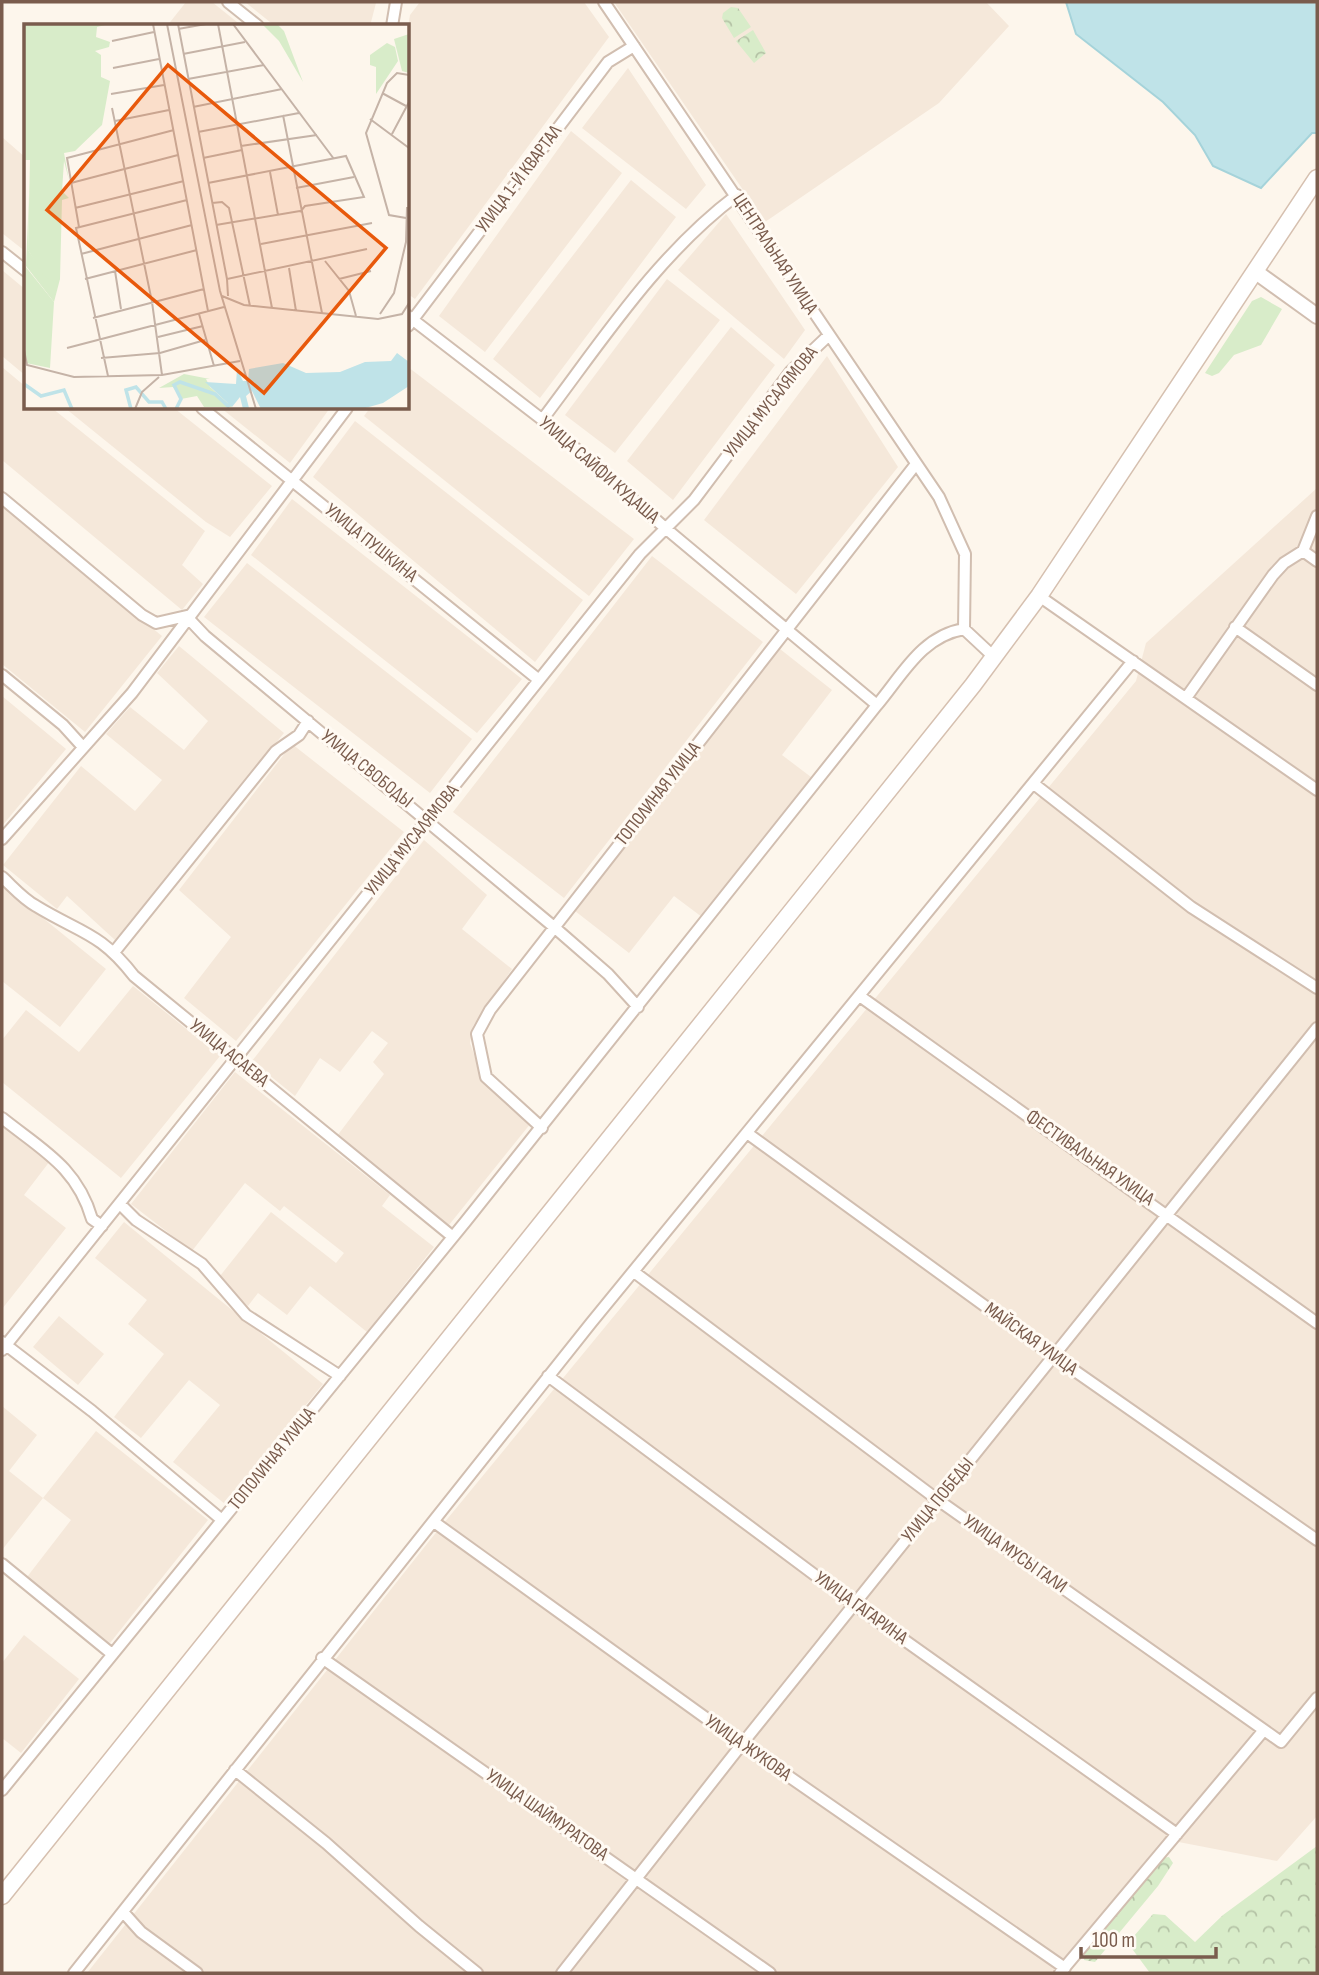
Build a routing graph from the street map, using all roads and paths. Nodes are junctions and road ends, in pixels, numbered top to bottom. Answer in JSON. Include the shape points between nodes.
{"nodes":[{"id":1,"x":228,"y":2,"type":"edge"},
{"id":2,"x":396,"y":2,"type":"edge"},
{"id":3,"x":604,"y":2,"type":"edge"},
{"id":4,"x":256,"y":24,"type":"edge"},
{"id":5,"x":391,"y":24,"type":"edge"},
{"id":6,"x":634,"y":46,"type":"junction"},
{"id":7,"x":1317,"y":178,"type":"edge"},
{"id":8,"x":737,"y":195,"type":"junction"},
{"id":9,"x":2,"y":252,"type":"edge"},
{"id":10,"x":24,"y":269,"type":"edge"},
{"id":11,"x":1256,"y":272,"type":"junction"},
{"id":12,"x":1317,"y":316,"type":"edge"},
{"id":13,"x":410,"y":320,"type":"edge"},
{"id":14,"x":410,"y":322,"type":"edge"},
{"id":15,"x":828,"y":336,"type":"junction"},
{"id":16,"x":205,"y":410,"type":"edge"},
{"id":17,"x":345,"y":410,"type":"edge"},
{"id":18,"x":542,"y":420,"type":"junction"},
{"id":19,"x":916,"y":464,"type":"junction"},
{"id":20,"x":293,"y":479,"type":"junction"},
{"id":21,"x":2,"y":498,"type":"edge"},
{"id":22,"x":1317,"y":516,"type":"edge"},
{"id":23,"x":664,"y":527,"type":"junction"},
{"id":24,"x":1303,"y":551,"type":"junction"},
{"id":25,"x":1317,"y":561,"type":"edge"},
{"id":26,"x":1039,"y":596,"type":"junction"},
{"id":27,"x":190,"y":617,"type":"junction"},
{"id":28,"x":1235,"y":627,"type":"junction"},
{"id":29,"x":787,"y":629,"type":"junction"},
{"id":30,"x":964,"y":629,"type":"junction"},
{"id":31,"x":994,"y":657,"type":"junction"},
{"id":32,"x":1133,"y":661,"type":"junction"},
{"id":33,"x":2,"y":675,"type":"edge"},
{"id":34,"x":539,"y":680,"type":"junction"},
{"id":35,"x":1317,"y":685,"type":"edge"},
{"id":36,"x":1186,"y":698,"type":"junction"},
{"id":37,"x":877,"y":705,"type":"junction"},
{"id":38,"x":308,"y":721,"type":"junction"},
{"id":39,"x":82,"y":746,"type":"junction"},
{"id":40,"x":1034,"y":784,"type":"junction"},
{"id":41,"x":1317,"y":790,"type":"edge"},
{"id":42,"x":428,"y":819,"type":"junction"},
{"id":43,"x":2,"y":839,"type":"edge"},
{"id":44,"x":2,"y":877,"type":"edge"},
{"id":45,"x":554,"y":927,"type":"junction"},
{"id":46,"x":115,"y":951,"type":"junction"},
{"id":47,"x":1317,"y":988,"type":"edge"},
{"id":48,"x":860,"y":997,"type":"junction"},
{"id":49,"x":638,"y":1007,"type":"junction"},
{"id":50,"x":1317,"y":1028,"type":"edge"},
{"id":51,"x":237,"y":1060,"type":"junction"},
{"id":52,"x":2,"y":1118,"type":"edge"},
{"id":53,"x":542,"y":1128,"type":"junction"},
{"id":54,"x":747,"y":1133,"type":"junction"},
{"id":55,"x":120,"y":1204,"type":"junction"},
{"id":56,"x":1170,"y":1215,"type":"junction"},
{"id":57,"x":102,"y":1226,"type":"junction"},
{"id":58,"x":453,"y":1237,"type":"junction"},
{"id":59,"x":634,"y":1272,"type":"junction"},
{"id":60,"x":1317,"y":1323,"type":"edge"},
{"id":61,"x":3,"y":1346,"type":"edge"},
{"id":62,"x":1055,"y":1357,"type":"junction"},
{"id":63,"x":340,"y":1376,"type":"junction"},
{"id":64,"x":548,"y":1376,"type":"junction"},
{"id":65,"x":938,"y":1500,"type":"junction"},
{"id":66,"x":222,"y":1520,"type":"junction"},
{"id":67,"x":434,"y":1522,"type":"junction"},
{"id":68,"x":1317,"y":1540,"type":"edge"},
{"id":69,"x":2,"y":1564,"type":"edge"},
{"id":70,"x":855,"y":1605,"type":"junction"},
{"id":71,"x":112,"y":1654,"type":"junction"},
{"id":72,"x":322,"y":1658,"type":"junction"},
{"id":73,"x":1317,"y":1698,"type":"edge"},
{"id":74,"x":1264,"y":1731,"type":"junction"},
{"id":75,"x":742,"y":1744,"type":"junction"},
{"id":76,"x":235,"y":1770,"type":"junction"},
{"id":77,"x":2,"y":1790,"type":"edge"},
{"id":78,"x":1177,"y":1834,"type":"junction"},
{"id":79,"x":635,"y":1877,"type":"junction"},
{"id":80,"x":2,"y":1896,"type":"edge"},
{"id":81,"x":124,"y":1913,"type":"junction"},
{"id":82,"x":1063,"y":1970,"type":"edge"},
{"id":83,"x":74,"y":1973,"type":"edge"},
{"id":84,"x":197,"y":1973,"type":"edge"},
{"id":85,"x":477,"y":1973,"type":"edge"},
{"id":86,"x":562,"y":1973,"type":"edge"},
{"id":87,"x":771,"y":1973,"type":"edge"}],
"edges":[{"from":1,"to":4,"type":"street"},
{"from":2,"to":5,"type":"street"},
{"from":3,"to":6,"type":"street","name":"ЦЕНТРАЛЬНАЯ УЛИЦА"},
{"from":6,"to":8,"type":"street","name":"ЦЕНТРАЛЬНАЯ УЛИЦА"},
{"from":6,"to":13,"type":"street","name":"УЛИЦА 1-Й КВАРТАЛ","via":[[608,62]]},
{"from":7,"to":11,"type":"main road"},
{"from":8,"to":15,"type":"street","name":"ЦЕНТРАЛЬНАЯ УЛИЦА"},
{"from":8,"to":18,"type":"street","via":[[704,220],[653,274]]},
{"from":9,"to":10,"type":"street"},
{"from":11,"to":12,"type":"street"},
{"from":11,"to":26,"type":"main road"},
{"from":14,"to":18,"type":"street","name":"УЛИЦА САЙФИ КУДАША"},
{"from":15,"to":19,"type":"street","name":"ЦЕНТРАЛЬНАЯ УЛИЦА"},
{"from":15,"to":23,"type":"street","name":"УЛИЦА МУСАЛЯМОВА","via":[[791,371],[694,500]]},
{"from":16,"to":20,"type":"street","name":"УЛИЦА ПУШКИНА"},
{"from":17,"to":20,"type":"street"},
{"from":18,"to":23,"type":"street","name":"УЛИЦА САЙФИ КУДАША"},
{"from":19,"to":29,"type":"street","name":"ТОПОЛИНАЯ УЛИЦА"},
{"from":19,"to":30,"type":"street","name":"ЦЕНТРАЛЬНАЯ УЛИЦА","via":[[939,497],[965,554]]},
{"from":20,"to":27,"type":"street"},
{"from":20,"to":34,"type":"street","name":"УЛИЦА ПУШКИНА"},
{"from":21,"to":27,"type":"street","via":[[142,615],[156,623]]},
{"from":22,"to":24,"type":"street"},
{"from":23,"to":29,"type":"street","name":"УЛИЦА САЙФИ КУДАША"},
{"from":23,"to":34,"type":"street","name":"УЛИЦА МУСАЛЯМОВА"},
{"from":24,"to":25,"type":"street"},
{"from":24,"to":28,"type":"street","via":[[1279,569]]},
{"from":26,"to":31,"type":"main road"},
{"from":26,"to":32,"type":"street"},
{"from":27,"to":38,"type":"street","name":"УЛИЦА СВОБОДЫ","via":[[205,636]]},
{"from":27,"to":39,"type":"street","via":[[132,693]]},
{"from":28,"to":35,"type":"street"},
{"from":28,"to":36,"type":"street"},
{"from":29,"to":37,"type":"street","name":"УЛИЦА САЙФИ КУДАША"},
{"from":29,"to":45,"type":"street","name":"ТОПОЛИНАЯ УЛИЦА"},
{"from":30,"to":31,"type":"street"},
{"from":30,"to":37,"type":"street","name":"ТОПОЛИНАЯ УЛИЦА","via":[[931,640]]},
{"from":31,"to":80,"type":"main road"},
{"from":32,"to":36,"type":"street"},
{"from":32,"to":40,"type":"street"},
{"from":33,"to":39,"type":"street"},
{"from":34,"to":42,"type":"street","name":"УЛИЦА МУСАЛЯМОВА"},
{"from":36,"to":41,"type":"street"},
{"from":37,"to":49,"type":"street","name":"ТОПОЛИНАЯ УЛИЦА"},
{"from":38,"to":42,"type":"street","name":"УЛИЦА СВОБОДЫ"},
{"from":38,"to":46,"type":"street","via":[[299,735],[276,751]]},
{"from":39,"to":43,"type":"street"},
{"from":40,"to":47,"type":"street","via":[[1191,907]]},
{"from":40,"to":48,"type":"street"},
{"from":42,"to":45,"type":"street","name":"УЛИЦА СВОБОДЫ"},
{"from":42,"to":51,"type":"street","name":"УЛИЦА МУСАЛЯМОВА"},
{"from":44,"to":46,"type":"street","name":"УЛИЦА АСАЕВА","via":[[32,904],[87,931]]},
{"from":45,"to":49,"type":"street","name":"УЛИЦА СВОБОДЫ"},
{"from":45,"to":53,"type":"street","name":"ТОПОЛИНАЯ УЛИЦА","via":[[477,1034],[486,1077]]},
{"from":46,"to":51,"type":"street","name":"УЛИЦА АСАЕВА","via":[[134,976]]},
{"from":48,"to":54,"type":"street"},
{"from":48,"to":56,"type":"street","name":"ФЕСТИВАЛЬНАЯ УЛИЦА"},
{"from":49,"to":53,"type":"street","name":"ТОПОЛИНАЯ УЛИЦА"},
{"from":50,"to":56,"type":"street","name":"УЛИЦА ПОБЕДЫ"},
{"from":51,"to":55,"type":"street","name":"УЛИЦА МУСАЛЯМОВА"},
{"from":51,"to":58,"type":"street","name":"УЛИЦА АСАЕВА"},
{"from":52,"to":57,"type":"street","via":[[73,1176],[92,1219]]},
{"from":53,"to":58,"type":"street","name":"ТОПОЛИНАЯ УЛИЦА"},
{"from":54,"to":59,"type":"street"},
{"from":54,"to":62,"type":"street","name":"МАЙСКАЯ УЛИЦА"},
{"from":55,"to":57,"type":"street","name":"УЛИЦА МУСАЛЯМОВА"},
{"from":55,"to":63,"type":"street","via":[[202,1264],[246,1315]]},
{"from":56,"to":60,"type":"street","name":"ФЕСТИВАЛЬНАЯ УЛИЦА"},
{"from":56,"to":62,"type":"street","name":"УЛИЦА ПОБЕДЫ"},
{"from":57,"to":61,"type":"street","name":"УЛИЦА МУСАЛЯМОВА"},
{"from":58,"to":63,"type":"street","name":"ТОПОЛИНАЯ УЛИЦА"},
{"from":59,"to":64,"type":"street"},
{"from":59,"to":65,"type":"street","name":"УЛИЦА МУСЫ ГАЛИ"},
{"from":61,"to":66,"type":"street","via":[[92,1411]]},
{"from":62,"to":65,"type":"street","name":"УЛИЦА ПОБЕДЫ"},
{"from":62,"to":68,"type":"street","name":"МАЙСКАЯ УЛИЦА"},
{"from":63,"to":66,"type":"street","name":"ТОПОЛИНАЯ УЛИЦА"},
{"from":64,"to":67,"type":"street"},
{"from":64,"to":70,"type":"street","name":"УЛИЦА ГАГАРИНА"},
{"from":65,"to":70,"type":"street","name":"УЛИЦА ПОБЕДЫ"},
{"from":65,"to":74,"type":"street","name":"УЛИЦА МУСЫ ГАЛИ"},
{"from":66,"to":71,"type":"street","name":"ТОПОЛИНАЯ УЛИЦА"},
{"from":67,"to":72,"type":"street"},
{"from":67,"to":75,"type":"street","name":"УЛИЦА ЖУКОВА"},
{"from":69,"to":71,"type":"street"},
{"from":70,"to":75,"type":"street","name":"УЛИЦА ПОБЕДЫ"},
{"from":70,"to":78,"type":"street","name":"УЛИЦА ГАГАРИНА"},
{"from":71,"to":77,"type":"street","name":"ТОПОЛИНАЯ УЛИЦА"},
{"from":72,"to":76,"type":"street"},
{"from":72,"to":79,"type":"street","name":"УЛИЦА ШАЙМУРАТОВА"},
{"from":73,"to":74,"type":"street","via":[[1281,1742]]},
{"from":74,"to":78,"type":"street"},
{"from":75,"to":79,"type":"street","name":"УЛИЦА ПОБЕДЫ"},
{"from":75,"to":82,"type":"street","name":"УЛИЦА ЖУКОВА"},
{"from":76,"to":81,"type":"street"},
{"from":76,"to":85,"type":"street"},
{"from":78,"to":82,"type":"street"},
{"from":79,"to":86,"type":"street","name":"УЛИЦА ПОБЕДЫ"},
{"from":79,"to":87,"type":"street","name":"УЛИЦА ШАЙМУРАТОВА"},
{"from":81,"to":83,"type":"street"},
{"from":81,"to":84,"type":"street","via":[[141,1932]]}]}
